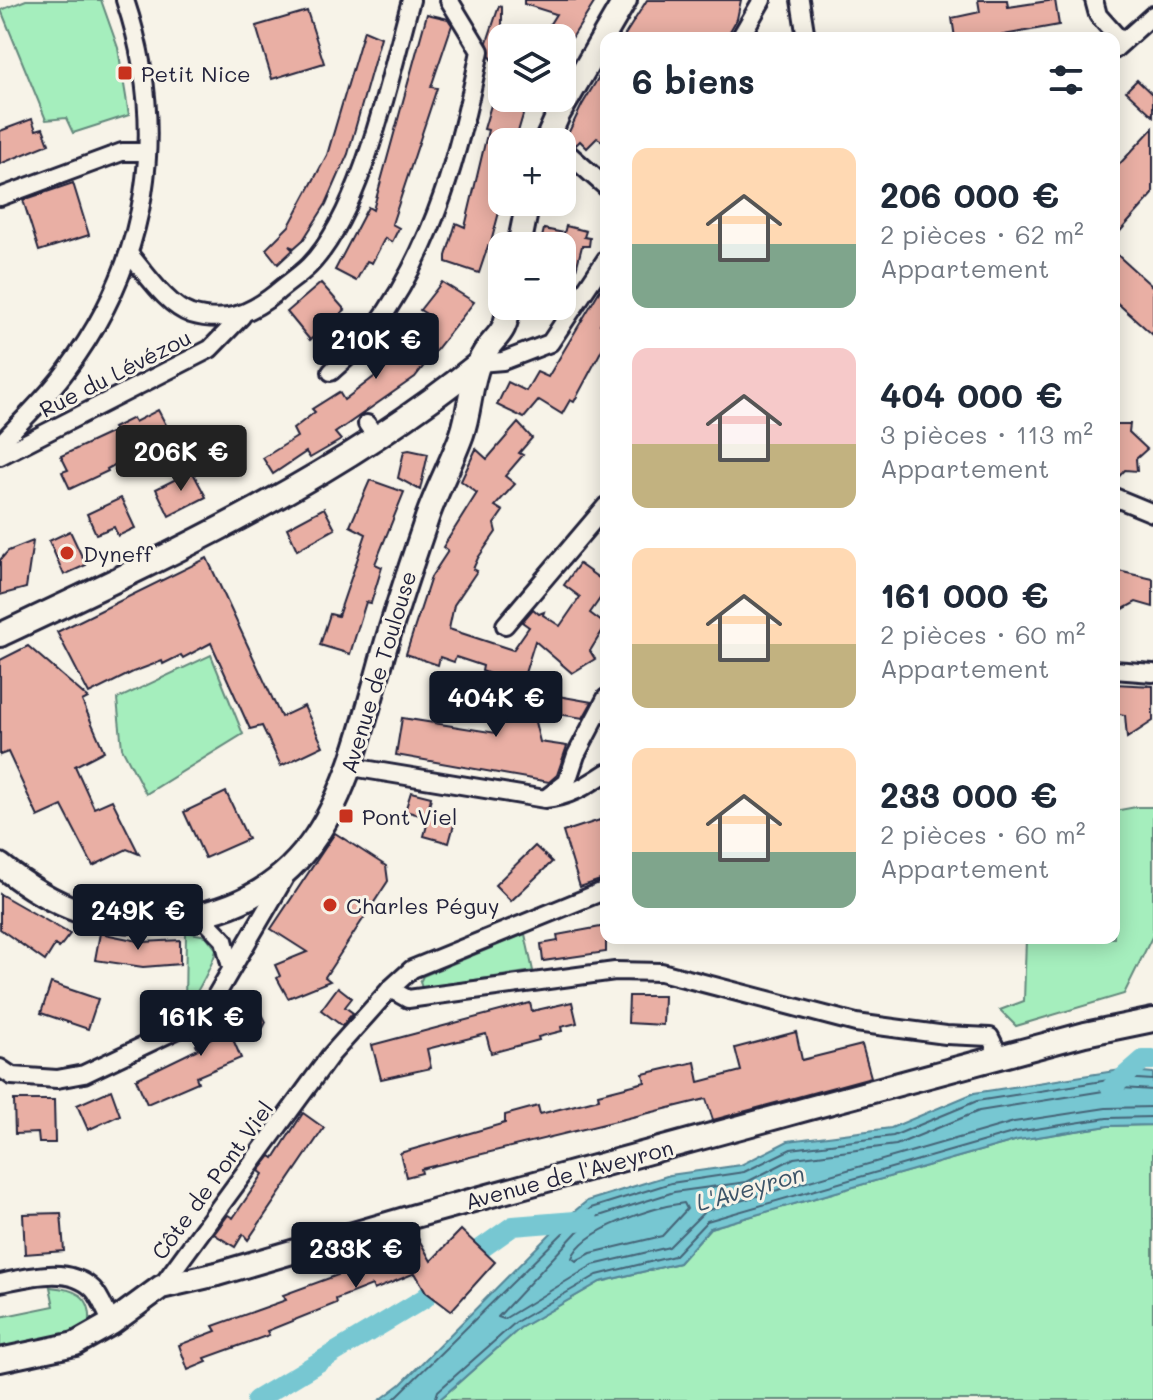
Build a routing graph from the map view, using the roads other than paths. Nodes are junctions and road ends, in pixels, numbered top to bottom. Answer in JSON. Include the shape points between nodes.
{"nodes":[{"id":1,"x":125,"y":0,"type":"edge"},
{"id":2,"x":411,"y":0,"type":"edge"},
{"id":3,"x":449,"y":0,"type":"edge"},
{"id":4,"x":625,"y":0,"type":"edge"},
{"id":5,"x":762,"y":0,"type":"edge"},
{"id":6,"x":800,"y":0,"type":"edge"},
{"id":7,"x":1094,"y":0,"type":"edge"},
{"id":8,"x":1153,"y":15,"type":"edge"},
{"id":9,"x":609,"y":32,"type":"edge"},
{"id":10,"x":743,"y":32,"type":"edge"},
{"id":11,"x":805,"y":32,"type":"edge"},
{"id":12,"x":1109,"y":32,"type":"edge"},
{"id":13,"x":1120,"y":44,"type":"edge"},
{"id":14,"x":600,"y":49,"type":"edge"},
{"id":15,"x":560,"y":128,"type":"edge"},
{"id":16,"x":147,"y":152,"type":"junction"},
{"id":17,"x":576,"y":163,"type":"edge"},
{"id":18,"x":600,"y":182,"type":"edge"},
{"id":19,"x":0,"y":197,"type":"edge"},
{"id":20,"x":130,"y":255,"type":"junction"},
{"id":21,"x":600,"y":268,"type":"edge"},
{"id":22,"x":242,"y":316,"type":"junction"},
{"id":23,"x":489,"y":320,"type":"edge"},
{"id":24,"x":508,"y":320,"type":"edge"},
{"id":25,"x":483,"y":355,"type":"junction"},
{"id":26,"x":331,"y":372,"type":"dead end"},
{"id":27,"x":0,"y":444,"type":"edge"},
{"id":28,"x":0,"y":456,"type":"edge"},
{"id":29,"x":1120,"y":499,"type":"edge"},
{"id":30,"x":600,"y":513,"type":"edge"},
{"id":31,"x":1153,"y":513,"type":"edge"},
{"id":32,"x":505,"y":625,"type":"dead end"},
{"id":33,"x":0,"y":635,"type":"edge"},
{"id":34,"x":1120,"y":670,"type":"edge"},
{"id":35,"x":1153,"y":673,"type":"edge"},
{"id":36,"x":600,"y":709,"type":"edge"},
{"id":37,"x":352,"y":767,"type":"junction"},
{"id":38,"x":600,"y":777,"type":"edge"},
{"id":39,"x":545,"y":799,"type":"junction"},
{"id":40,"x":0,"y":865,"type":"edge"},
{"id":41,"x":288,"y":872,"type":"junction"},
{"id":42,"x":600,"y":892,"type":"edge"},
{"id":43,"x":201,"y":916,"type":"junction"},
{"id":44,"x":231,"y":967,"type":"junction"},
{"id":45,"x":390,"y":989,"type":"junction"},
{"id":46,"x":1153,"y":1020,"type":"edge"},
{"id":47,"x":1000,"y":1057,"type":"junction"},
{"id":48,"x":0,"y":1068,"type":"edge"},
{"id":49,"x":0,"y":1283,"type":"edge"},
{"id":50,"x":161,"y":1287,"type":"junction"},
{"id":51,"x":112,"y":1323,"type":"junction"},
{"id":52,"x":0,"y":1360,"type":"edge"}],
"edges":[{"from":1,"to":16,"type":"street","via":[[146,88]]},
{"from":2,"to":22,"type":"street","name":"Rue du Lévézou","via":[[359,182],[332,235],[309,266]]},
{"from":3,"to":26,"type":"street","via":[[480,51],[439,214],[412,271],[373,332]]},
{"from":4,"to":9,"type":"main road"},
{"from":5,"to":10,"type":"street"},
{"from":6,"to":11,"type":"street"},
{"from":7,"to":12,"type":"street"},
{"from":8,"to":13,"type":"street"},
{"from":14,"to":15,"type":"main road"},
{"from":16,"to":19,"type":"street","via":[[122,152]]},
{"from":16,"to":20,"type":"street"},
{"from":17,"to":18,"type":"street"},
{"from":20,"to":22,"type":"street","via":[[189,313]]},
{"from":20,"to":27,"type":"street","via":[[106,308],[66,372]]},
{"from":21,"to":25,"type":"street","via":[[550,343],[503,361]]},
{"from":22,"to":28,"type":"street","name":"Rue du Lévézou","via":[[210,349]]},
{"from":23,"to":25,"type":"main road","name":"Avenue de Toulouse"},
{"from":24,"to":25,"type":"main road","name":"Avenue de Toulouse"},
{"from":25,"to":33,"type":"main road","via":[[434,399],[372,431],[326,471]]},
{"from":25,"to":37,"type":"main road","name":"Avenue de Toulouse","via":[[463,432],[397,606]]},
{"from":29,"to":31,"type":"street"},
{"from":30,"to":32,"type":"street"},
{"from":34,"to":35,"type":"street"},
{"from":36,"to":39,"type":"street","via":[[567,782]]},
{"from":37,"to":39,"type":"street"},
{"from":37,"to":41,"type":"main road","name":"Avenue de Toulouse","via":[[329,818]]},
{"from":38,"to":39,"type":"street","via":[[561,798]]},
{"from":40,"to":43,"type":"main road","name":"Avenue de Toulouse","via":[[74,912],[146,923]]},
{"from":41,"to":43,"type":"main road","name":"Avenue de Toulouse","via":[[244,899]]},
{"from":41,"to":44,"type":"street"},
{"from":42,"to":45,"type":"street","name":"Côte de Pont Viel","via":[[412,969]]},
{"from":43,"to":44,"type":"street","via":[[224,940]]},
{"from":44,"to":48,"type":"street","via":[[214,999],[189,1024],[84,1074],[57,1079],[12,1076]]},
{"from":45,"to":47,"type":"street","via":[[408,999],[615,971],[661,972],[856,1023],[990,1037]]},
{"from":45,"to":50,"type":"street","name":"Côte de Pont Viel","via":[[330,1056]]},
{"from":46,"to":47,"type":"main road","name":"Avenue de l'Aveyron"},
{"from":47,"to":50,"type":"main road","name":"Avenue de l'Aveyron"},
{"from":49,"to":51,"type":"street","via":[[69,1276],[93,1289]]},
{"from":50,"to":51,"type":"main road","name":"Avenue de l'Aveyron"},
{"from":51,"to":52,"type":"main road","name":"Avenue de l'Aveyron","via":[[75,1344]]}]}
